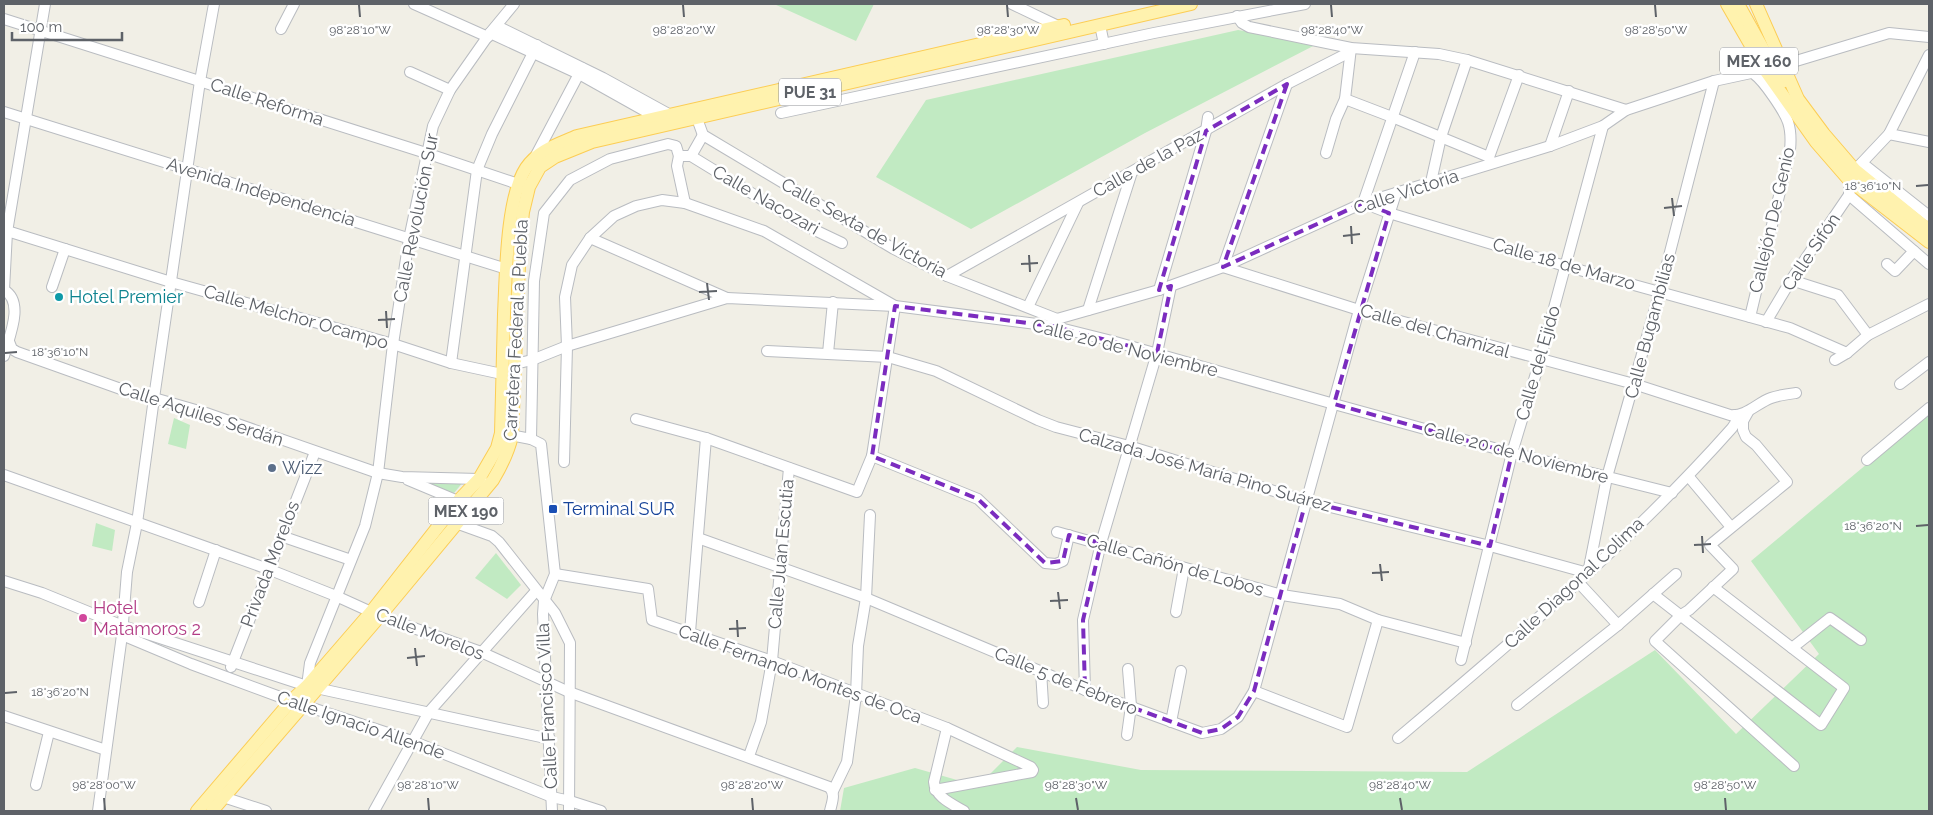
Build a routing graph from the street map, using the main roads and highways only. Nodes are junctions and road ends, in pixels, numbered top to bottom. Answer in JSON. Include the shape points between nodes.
{"nodes":[{"id":1,"x":1159,"y":4,"type":"edge"},
{"id":2,"x":1191,"y":4,"type":"edge"},
{"id":3,"x":1727,"y":4,"type":"edge"},
{"id":4,"x":1738,"y":4,"type":"edge"},
{"id":5,"x":1756,"y":4,"type":"edge"},
{"id":6,"x":1060,"y":30,"type":"junction"},
{"id":7,"x":1798,"y":99,"type":"junction"},
{"id":8,"x":643,"y":126,"type":"junction"},
{"id":9,"x":1855,"y":171,"type":"junction"},
{"id":10,"x":523,"y":186,"type":"junction"},
{"id":11,"x":1929,"y":230,"type":"edge"},
{"id":12,"x":1929,"y":242,"type":"edge"},
{"id":13,"x":512,"y":271,"type":"junction"},
{"id":14,"x":507,"y":435,"type":"junction"},
{"id":15,"x":483,"y":482,"type":"junction"},
{"id":16,"x":375,"y":614,"type":"junction"},
{"id":17,"x":313,"y":687,"type":"junction"},
{"id":18,"x":218,"y":795,"type":"junction"},
{"id":19,"x":196,"y":811,"type":"edge"},
{"id":20,"x":212,"y":811,"type":"edge"}],
"edges":[{"from":1,"to":6,"type":"main road","name":"Carretera Federal a Puebla","number":"PUE 31"},
{"from":2,"to":6,"type":"main road","name":"Carretera Federal a Puebla","number":"PUE 31","via":[[1100,25]]},
{"from":3,"to":9,"type":"main road","number":"MEX 160","via":[[1760,72],[1816,142]]},
{"from":4,"to":7,"type":"main road","number":"MEX 160","via":[[1768,58]]},
{"from":5,"to":7,"type":"main road"},
{"from":6,"to":8,"type":"main road","name":"Carretera Federal a Puebla","number":"PUE 31"},
{"from":7,"to":9,"type":"main road","number":"MEX 160"},
{"from":8,"to":10,"type":"main road","name":"Carretera Federal a Puebla","number":"PUE 31","via":[[555,156]]},
{"from":8,"to":10,"type":"main road","name":"Carretera Federal a Puebla","number":"PUE 31","via":[[578,136],[553,146],[535,158]]},
{"from":9,"to":11,"type":"main road","number":"MEX 160"},
{"from":9,"to":12,"type":"main road","number":"MEX 160"},
{"from":10,"to":13,"type":"main road","name":"Carretera Federal a Puebla","number":"PUE 31","via":[[513,205]]},
{"from":13,"to":14,"type":"main road","name":"Carretera Federal a Puebla","number":"MEX 190","via":[[515,364]]},
{"from":13,"to":14,"type":"main road","name":"Carretera Federal a Puebla","number":"MEX 190","via":[[502,374]]},
{"from":14,"to":15,"type":"main road","name":"Carretera Federal a Puebla","number":"MEX 190","via":[[497,448]]},
{"from":15,"to":16,"type":"main road","name":"Carretera Federal a Puebla","number":"MEX 190","via":[[470,507]]},
{"from":15,"to":16,"type":"main road","name":"Carretera Federal a Puebla","number":"MEX 190","via":[[458,500]]},
{"from":16,"to":17,"type":"main road","name":"Carretera Federal a Puebla","number":"MEX 190"},
{"from":17,"to":18,"type":"main road","name":"Carretera Federal a Puebla","number":"MEX 190","via":[[303,705]]},
{"from":17,"to":18,"type":"main road","name":"Carretera Federal a Puebla","number":"MEX 190","via":[[290,701]]},
{"from":18,"to":19,"type":"main road","number":"MEX 190"},
{"from":18,"to":20,"type":"main road","number":"MEX 190"}]}
